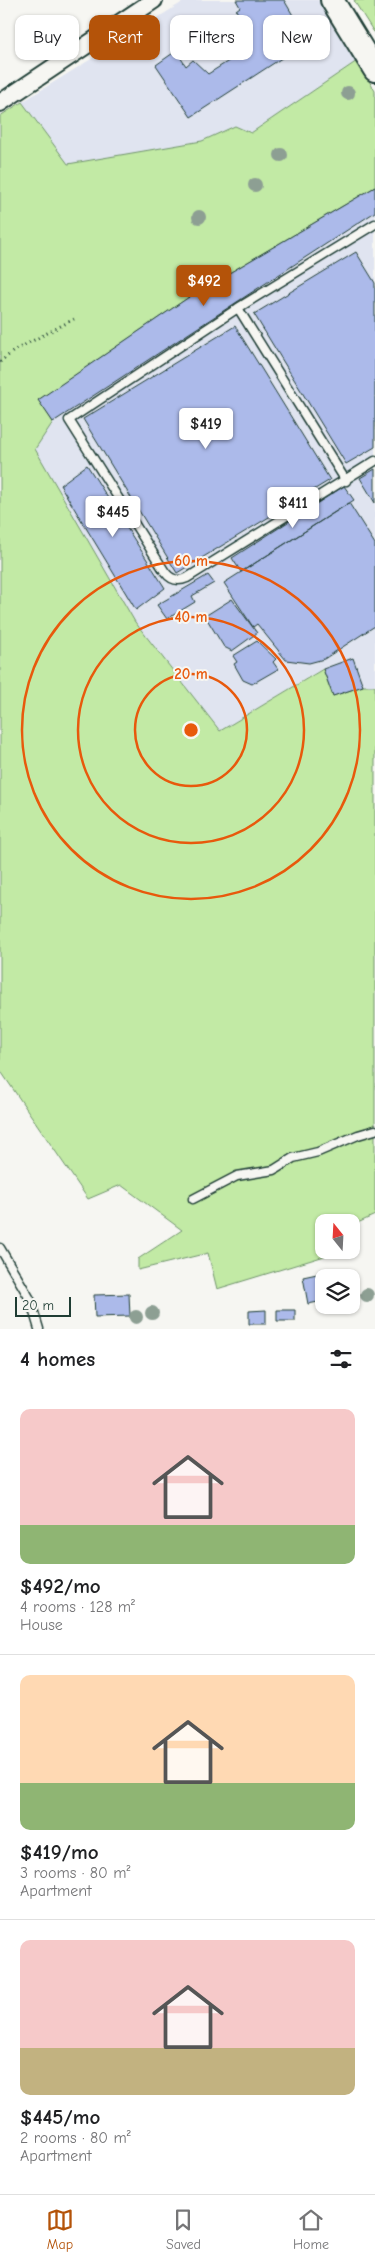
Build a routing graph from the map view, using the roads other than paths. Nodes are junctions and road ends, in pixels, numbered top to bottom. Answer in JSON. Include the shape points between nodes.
{"nodes":[{"id":1,"x":154,"y":0,"type":"edge"},
{"id":2,"x":332,"y":0,"type":"edge"},
{"id":3,"x":375,"y":70,"type":"edge"},
{"id":4,"x":0,"y":103,"type":"edge"},
{"id":5,"x":375,"y":224,"type":"edge"},
{"id":6,"x":238,"y":308,"type":"junction"},
{"id":7,"x":375,"y":461,"type":"edge"},
{"id":8,"x":346,"y":480,"type":"junction"},
{"id":9,"x":375,"y":1130,"type":"edge"},
{"id":10,"x":193,"y":1199,"type":"dead end"},
{"id":11,"x":0,"y":1248,"type":"edge"},
{"id":12,"x":39,"y":1329,"type":"edge"}],
"edges":[{"from":1,"to":4,"type":"street"},
{"from":2,"to":3,"type":"street"},
{"from":5,"to":6,"type":"lane"},
{"from":6,"to":8,"type":"lane"},
{"from":6,"to":8,"type":"lane","via":[[69,420],[74,429],[165,572],[178,580],[187,578]]},
{"from":7,"to":8,"type":"lane"},
{"from":9,"to":10,"type":"lane","via":[[293,1158],[274,1170],[236,1176]]},
{"from":11,"to":12,"type":"lane","via":[[30,1299]]}]}
